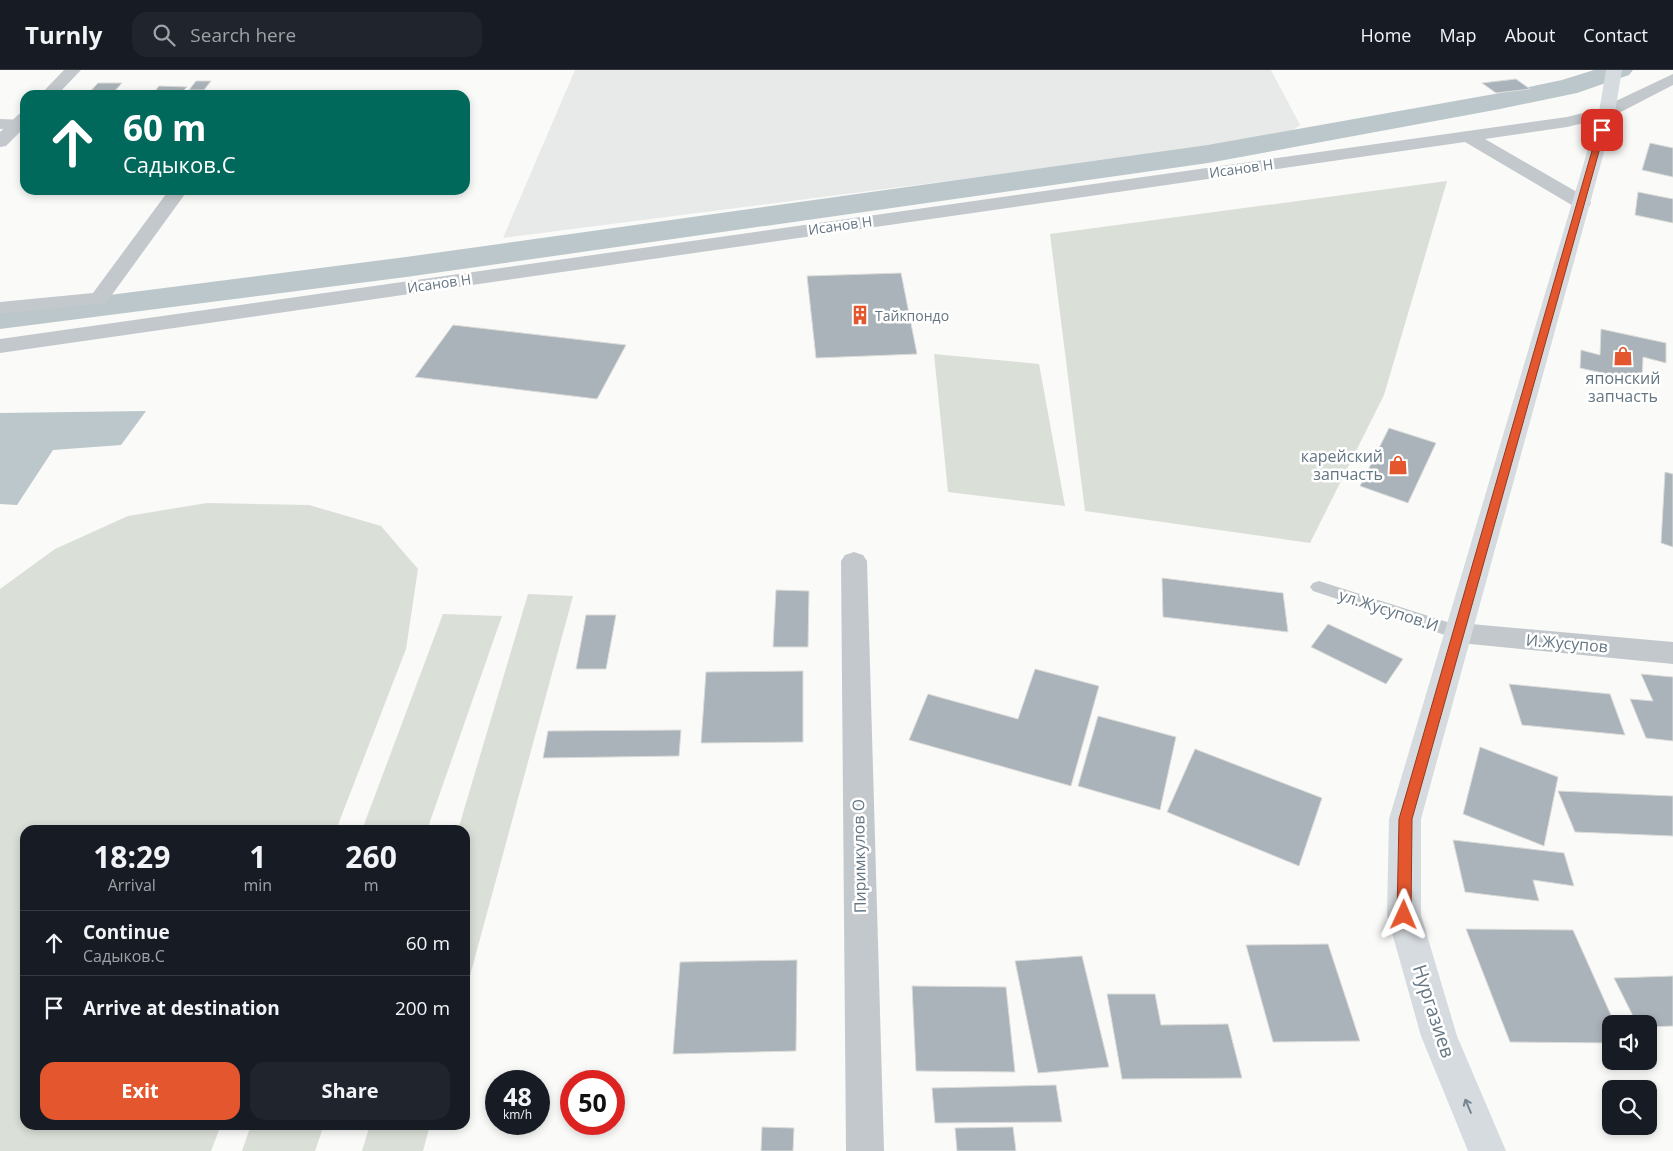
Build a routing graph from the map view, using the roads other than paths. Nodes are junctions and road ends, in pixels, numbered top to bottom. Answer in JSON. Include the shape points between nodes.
{"nodes":[{"id":1,"x":73,"y":70,"type":"edge"},
{"id":2,"x":1614,"y":70,"type":"edge"},
{"id":3,"x":1673,"y":79,"type":"edge"},
{"id":4,"x":53,"y":90,"type":"edge"},
{"id":5,"x":1608,"y":106,"type":"junction"},
{"id":6,"x":20,"y":121,"type":"edge"},
{"id":7,"x":20,"y":123,"type":"edge"},
{"id":8,"x":0,"y":124,"type":"edge"},
{"id":9,"x":1468,"y":136,"type":"junction"},
{"id":10,"x":0,"y":142,"type":"edge"},
{"id":11,"x":175,"y":195,"type":"edge"},
{"id":12,"x":1582,"y":203,"type":"junction"},
{"id":13,"x":0,"y":308,"type":"edge"},
{"id":14,"x":0,"y":346,"type":"edge"},
{"id":15,"x":854,"y":561,"type":"dead end"},
{"id":16,"x":1319,"y":587,"type":"dead end"},
{"id":17,"x":1460,"y":633,"type":"junction"},
{"id":18,"x":1673,"y":653,"type":"edge"},
{"id":19,"x":865,"y":1151,"type":"edge"},
{"id":20,"x":1487,"y":1151,"type":"edge"}],
"edges":[{"from":1,"to":4,"type":"street"},
{"from":2,"to":5,"type":"main road","name":"Нургазиев"},
{"from":3,"to":5,"type":"street","name":"Исанов Н"},
{"from":5,"to":9,"type":"street","name":"Исанов Н","via":[[1567,122]]},
{"from":5,"to":12,"type":"main road","name":"Нургазиев"},
{"from":6,"to":8,"type":"street"},
{"from":7,"to":10,"type":"street"},
{"from":9,"to":12,"type":"street"},
{"from":9,"to":14,"type":"street","name":"Исанов Н"},
{"from":11,"to":13,"type":"street","via":[[99,299]]},
{"from":12,"to":17,"type":"main road","name":"Нургазиев"},
{"from":15,"to":19,"type":"street","name":"Пиримкулов О"},
{"from":16,"to":17,"type":"lane","name":"ул.Жусупов.И"},
{"from":17,"to":18,"type":"street","name":"И.Жусупов"},
{"from":20,"to":17,"type":"main road","name":"Нургазиев","one_way":true,"via":[[1439,1036],[1404,915],[1406,819]]}]}
